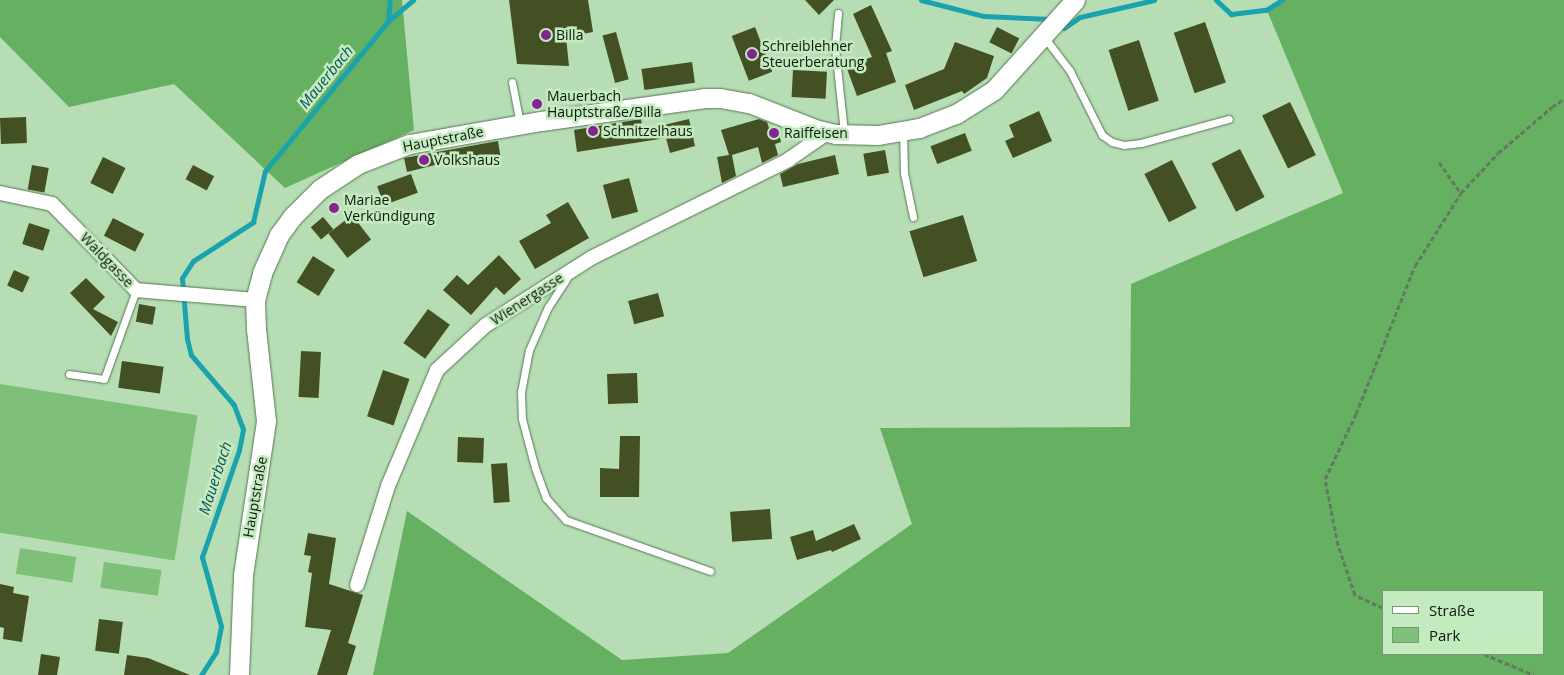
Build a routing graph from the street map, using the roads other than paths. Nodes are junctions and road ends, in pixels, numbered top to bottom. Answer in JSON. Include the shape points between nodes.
{"nodes":[{"id":1,"x":1075,"y":0,"type":"edge"},
{"id":2,"x":838,"y":13,"type":"dead end"},
{"id":3,"x":1043,"y":36,"type":"junction"},
{"id":4,"x":512,"y":82,"type":"dead end"},
{"id":5,"x":1229,"y":119,"type":"dead end"},
{"id":6,"x":520,"y":125,"type":"junction"},
{"id":7,"x":903,"y":132,"type":"junction"},
{"id":8,"x":836,"y":134,"type":"junction"},
{"id":9,"x":0,"y":193,"type":"edge"},
{"id":10,"x":913,"y":217,"type":"dead end"},
{"id":11,"x":571,"y":271,"type":"junction"},
{"id":12,"x":136,"y":290,"type":"junction"},
{"id":13,"x":255,"y":300,"type":"junction"},
{"id":14,"x":69,"y":374,"type":"dead end"},
{"id":15,"x":710,"y":571,"type":"dead end"},
{"id":16,"x":357,"y":585,"type":"dead end"},
{"id":17,"x":239,"y":675,"type":"edge"}],
"edges":[{"from":1,"to":3,"type":"main road","name":"Hauptstraße"},
{"from":2,"to":8,"type":"lane","via":[[834,48]]},
{"from":3,"to":5,"type":"lane","via":[[1070,71],[1102,135],[1112,142],[1124,145],[1142,143]]},
{"from":3,"to":7,"type":"main road","name":"Hauptstraße","via":[[1007,78],[975,104],[930,125]]},
{"from":4,"to":6,"type":"lane"},
{"from":6,"to":8,"type":"main road","name":"Hauptstraße","via":[[720,98],[766,108]]},
{"from":6,"to":13,"type":"main road","name":"Hauptstraße","via":[[410,144],[386,151],[338,176],[311,197],[286,226],[266,262]]},
{"from":7,"to":8,"type":"main road","name":"Hauptstraße"},
{"from":7,"to":10,"type":"lane","via":[[904,174]]},
{"from":8,"to":11,"type":"street","name":"Wienergasse"},
{"from":9,"to":12,"type":"street","name":"Waldgasse","via":[[52,204]]},
{"from":11,"to":15,"type":"lane","via":[[548,306],[529,350],[521,392],[522,419],[546,498],[566,520]]},
{"from":11,"to":16,"type":"street","name":"Wienergasse","via":[[486,325],[438,370],[388,486]]},
{"from":12,"to":13,"type":"street","name":"Waldgasse"},
{"from":12,"to":14,"type":"lane","via":[[104,379]]},
{"from":13,"to":17,"type":"main road","name":"Hauptstraße","via":[[266,421],[243,575]]}]}
